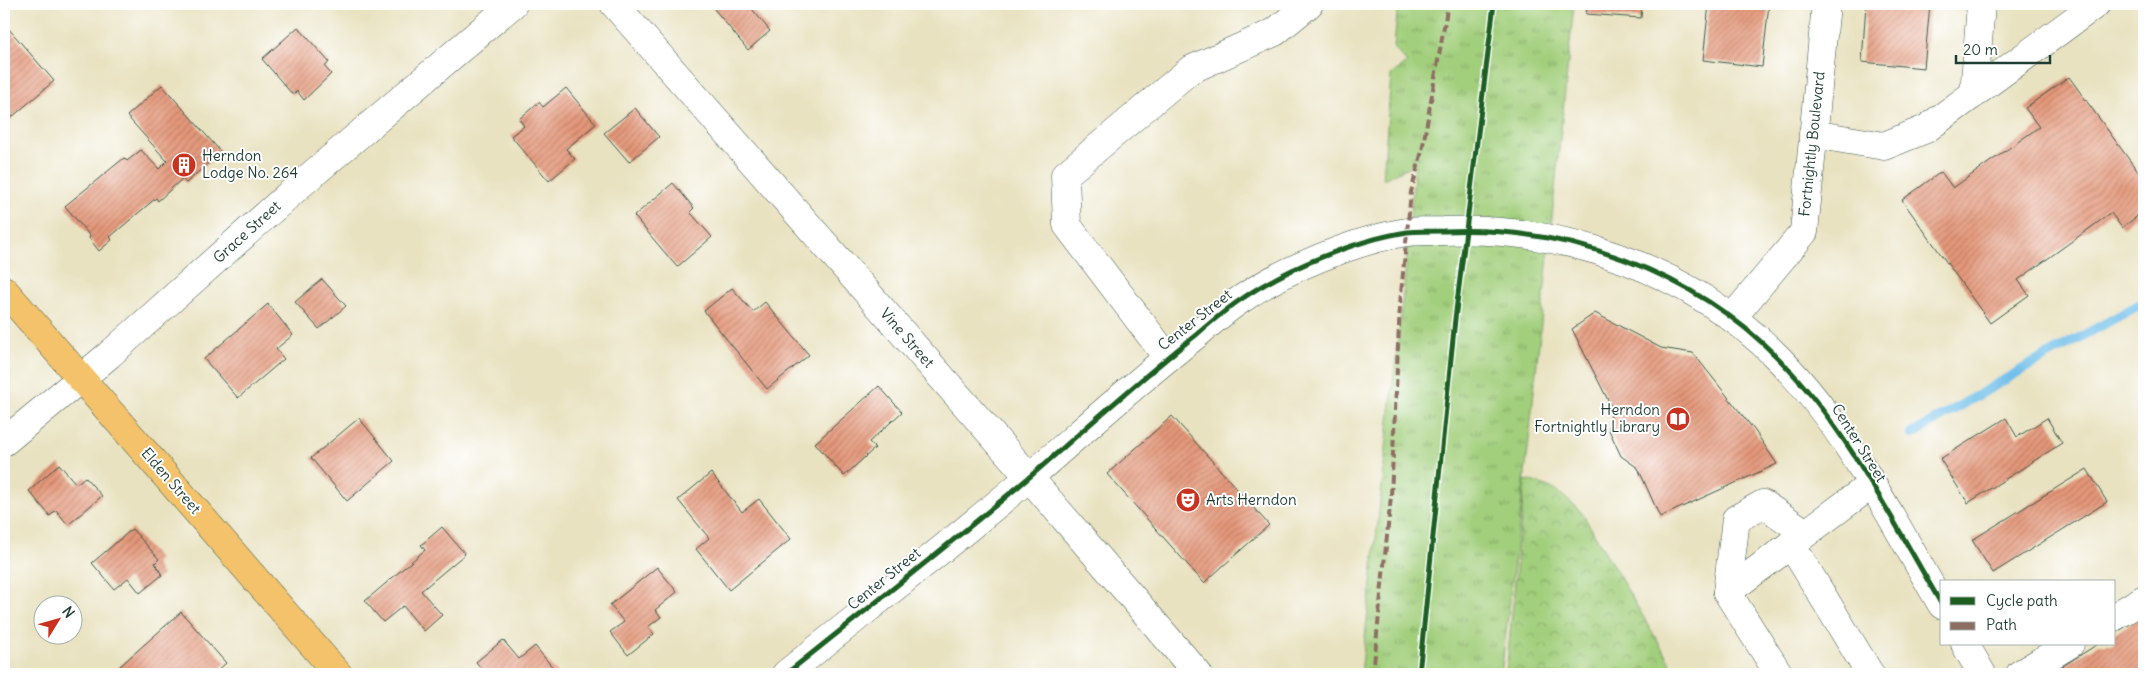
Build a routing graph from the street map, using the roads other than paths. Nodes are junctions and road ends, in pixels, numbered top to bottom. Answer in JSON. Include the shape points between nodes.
{"nodes":[{"id":1,"x":513,"y":4,"type":"edge"},
{"id":2,"x":614,"y":4,"type":"edge"},
{"id":3,"x":1308,"y":4,"type":"edge"},
{"id":4,"x":1826,"y":4,"type":"edge"},
{"id":5,"x":1981,"y":4,"type":"edge"},
{"id":6,"x":2096,"y":4,"type":"edge"},
{"id":7,"x":1974,"y":94,"type":"junction"},
{"id":8,"x":1813,"y":134,"type":"junction"},
{"id":9,"x":4,"y":290,"type":"edge"},
{"id":10,"x":1732,"y":318,"type":"junction"},
{"id":11,"x":1167,"y":357,"type":"junction"},
{"id":12,"x":81,"y":378,"type":"junction"},
{"id":13,"x":4,"y":442,"type":"edge"},
{"id":14,"x":1030,"y":477,"type":"junction"},
{"id":15,"x":1871,"y":485,"type":"junction"},
{"id":16,"x":1799,"y":539,"type":"junction"},
{"id":17,"x":1727,"y":592,"type":"junction"},
{"id":18,"x":2144,"y":599,"type":"edge"},
{"id":19,"x":1940,"y":602,"type":"edge"},
{"id":20,"x":2116,"y":616,"type":"edge"},
{"id":21,"x":1966,"y":646,"type":"edge"},
{"id":22,"x":2067,"y":646,"type":"edge"},
{"id":23,"x":338,"y":674,"type":"edge"},
{"id":24,"x":786,"y":674,"type":"edge"},
{"id":25,"x":1198,"y":674,"type":"edge"},
{"id":26,"x":1778,"y":674,"type":"edge"},
{"id":27,"x":1870,"y":674,"type":"edge"},
{"id":28,"x":1982,"y":674,"type":"edge"},
{"id":29,"x":2020,"y":674,"type":"edge"}],
"edges":[{"from":1,"to":12,"type":"street","name":"Grace Street","via":[[301,184]]},
{"from":2,"to":14,"type":"street","name":"Vine Street"},
{"from":3,"to":11,"type":"street","via":[[1275,32],[1190,70],[1064,175],[1067,225]]},
{"from":4,"to":8,"type":"street","name":"Fortnightly Boulevard"},
{"from":5,"to":7,"type":"street"},
{"from":6,"to":7,"type":"street"},
{"from":7,"to":8,"type":"street","via":[[1926,129],[1884,146]]},
{"from":8,"to":10,"type":"street","name":"Fortnightly Boulevard","via":[[1804,232]]},
{"from":9,"to":12,"type":"main road","name":"Elden Street"},
{"from":10,"to":11,"type":"street","name":"Center Street","via":[[1685,287],[1632,262],[1579,244],[1517,232],[1407,232],[1294,268],[1243,297]]},
{"from":10,"to":15,"type":"street","name":"Center Street","via":[[1778,357],[1818,402]]},
{"from":11,"to":14,"type":"street","name":"Center Street"},
{"from":12,"to":13,"type":"street","name":"Grace Street"},
{"from":12,"to":23,"type":"main road","name":"Elden Street"},
{"from":14,"to":24,"type":"street","name":"Center Street"},
{"from":14,"to":25,"type":"street","name":"Vine Street"},
{"from":15,"to":16,"type":"street"},
{"from":15,"to":19,"type":"street","name":"Center Street"},
{"from":16,"to":17,"type":"street"},
{"from":16,"to":17,"type":"street","via":[[1763,504],[1736,519]]},
{"from":16,"to":27,"type":"street"},
{"from":17,"to":26,"type":"street"},
{"from":18,"to":20,"type":"street"},
{"from":21,"to":28,"type":"street"},
{"from":22,"to":29,"type":"street"}]}
